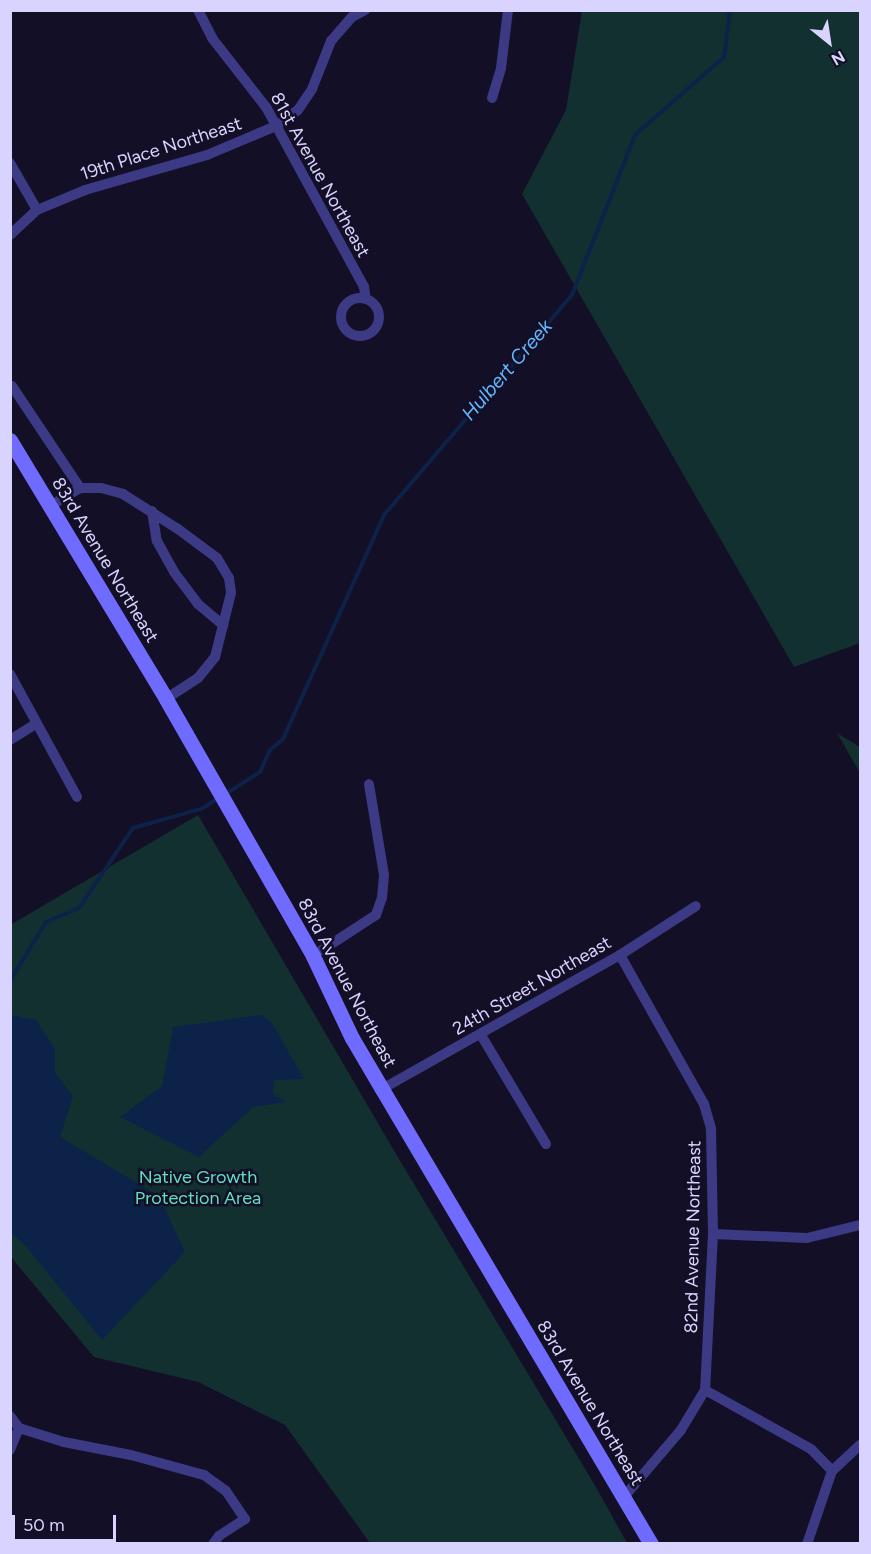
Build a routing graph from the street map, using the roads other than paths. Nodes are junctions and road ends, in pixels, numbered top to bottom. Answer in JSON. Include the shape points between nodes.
{"nodes":[{"id":1,"x":198,"y":10,"type":"edge"},
{"id":2,"x":365,"y":10,"type":"edge"},
{"id":3,"x":499,"y":10,"type":"edge"},
{"id":4,"x":508,"y":11,"type":"edge"},
{"id":5,"x":492,"y":98,"type":"dead end"},
{"id":6,"x":276,"y":126,"type":"junction"},
{"id":7,"x":10,"y":163,"type":"edge"},
{"id":8,"x":37,"y":210,"type":"junction"},
{"id":9,"x":10,"y":235,"type":"edge"},
{"id":10,"x":366,"y":299,"type":"dead end"},
{"id":11,"x":12,"y":386,"type":"dead end"},
{"id":12,"x":10,"y":440,"type":"edge"},
{"id":13,"x":80,"y":488,"type":"junction"},
{"id":14,"x":50,"y":506,"type":"junction"},
{"id":15,"x":152,"y":511,"type":"junction"},
{"id":16,"x":223,"y":625,"type":"junction"},
{"id":17,"x":10,"y":674,"type":"edge"},
{"id":18,"x":166,"y":699,"type":"junction"},
{"id":19,"x":36,"y":724,"type":"junction"},
{"id":20,"x":10,"y":740,"type":"edge"},
{"id":21,"x":369,"y":784,"type":"dead end"},
{"id":22,"x":77,"y":797,"type":"dead end"},
{"id":23,"x":696,"y":906,"type":"dead end"},
{"id":24,"x":620,"y":955,"type":"junction"},
{"id":25,"x":313,"y":956,"type":"junction"},
{"id":26,"x":481,"y":1035,"type":"junction"},
{"id":27,"x":382,"y":1089,"type":"junction"},
{"id":28,"x":546,"y":1144,"type":"dead end"},
{"id":29,"x":861,"y":1225,"type":"edge"},
{"id":30,"x":713,"y":1234,"type":"junction"},
{"id":31,"x":705,"y":1390,"type":"junction"},
{"id":32,"x":10,"y":1416,"type":"edge"},
{"id":33,"x":19,"y":1428,"type":"junction"},
{"id":34,"x":861,"y":1445,"type":"edge"},
{"id":35,"x":10,"y":1450,"type":"edge"},
{"id":36,"x":832,"y":1471,"type":"junction"},
{"id":37,"x":623,"y":1498,"type":"junction"},
{"id":38,"x":213,"y":1544,"type":"edge"},
{"id":39,"x":651,"y":1544,"type":"edge"},
{"id":40,"x":807,"y":1544,"type":"edge"}],
"edges":[{"from":1,"to":6,"type":"street","name":"81st Avenue Northeast","via":[[212,38],[266,107]]},
{"from":2,"to":6,"type":"street","name":"19th Place Northeast","via":[[352,17],[331,41],[312,89],[297,110]]},
{"from":3,"to":4,"type":"street"},
{"from":4,"to":5,"type":"street","via":[[501,68]]},
{"from":6,"to":8,"type":"street","name":"19th Place Northeast","via":[[207,155],[85,190]]},
{"from":6,"to":10,"type":"street","name":"81st Avenue Northeast","via":[[364,287]]},
{"from":7,"to":8,"type":"street"},
{"from":8,"to":9,"type":"street","name":"19th Place Northeast"},
{"from":11,"to":13,"type":"street"},
{"from":12,"to":14,"type":"street","name":"83rd Avenue Northeast"},
{"from":13,"to":14,"type":"street"},
{"from":13,"to":15,"type":"street","via":[[123,494]]},
{"from":14,"to":18,"type":"street","name":"83rd Avenue Northeast"},
{"from":15,"to":16,"type":"street","via":[[157,541],[174,572],[198,604]]},
{"from":15,"to":16,"type":"street","via":[[217,558],[229,578],[231,593]]},
{"from":16,"to":18,"type":"street","via":[[215,657],[198,678]]},
{"from":17,"to":19,"type":"street"},
{"from":18,"to":25,"type":"street","name":"83rd Avenue Northeast"},
{"from":19,"to":20,"type":"street"},
{"from":19,"to":22,"type":"street"},
{"from":21,"to":25,"type":"street","via":[[384,875],[382,898],[376,915]]},
{"from":23,"to":24,"type":"street","name":"24th Street Northeast"},
{"from":24,"to":26,"type":"street","name":"24th Street Northeast"},
{"from":24,"to":30,"type":"street","name":"82nd Avenue Northeast","via":[[704,1104],[711,1129]]},
{"from":25,"to":27,"type":"street","name":"83rd Avenue Northeast","via":[[352,1038]]},
{"from":26,"to":27,"type":"street","name":"24th Street Northeast"},
{"from":26,"to":28,"type":"street"},
{"from":27,"to":37,"type":"street","name":"83rd Avenue Northeast"},
{"from":29,"to":30,"type":"street","via":[[807,1238]]},
{"from":30,"to":31,"type":"street","name":"82nd Avenue Northeast"},
{"from":31,"to":36,"type":"street","via":[[811,1449]]},
{"from":31,"to":37,"type":"street","via":[[681,1430]]},
{"from":32,"to":33,"type":"street"},
{"from":33,"to":35,"type":"street"},
{"from":33,"to":38,"type":"street","via":[[204,1474],[226,1491],[246,1519]]},
{"from":34,"to":36,"type":"street"},
{"from":36,"to":40,"type":"street"},
{"from":37,"to":39,"type":"street","name":"83rd Avenue Northeast"}]}
